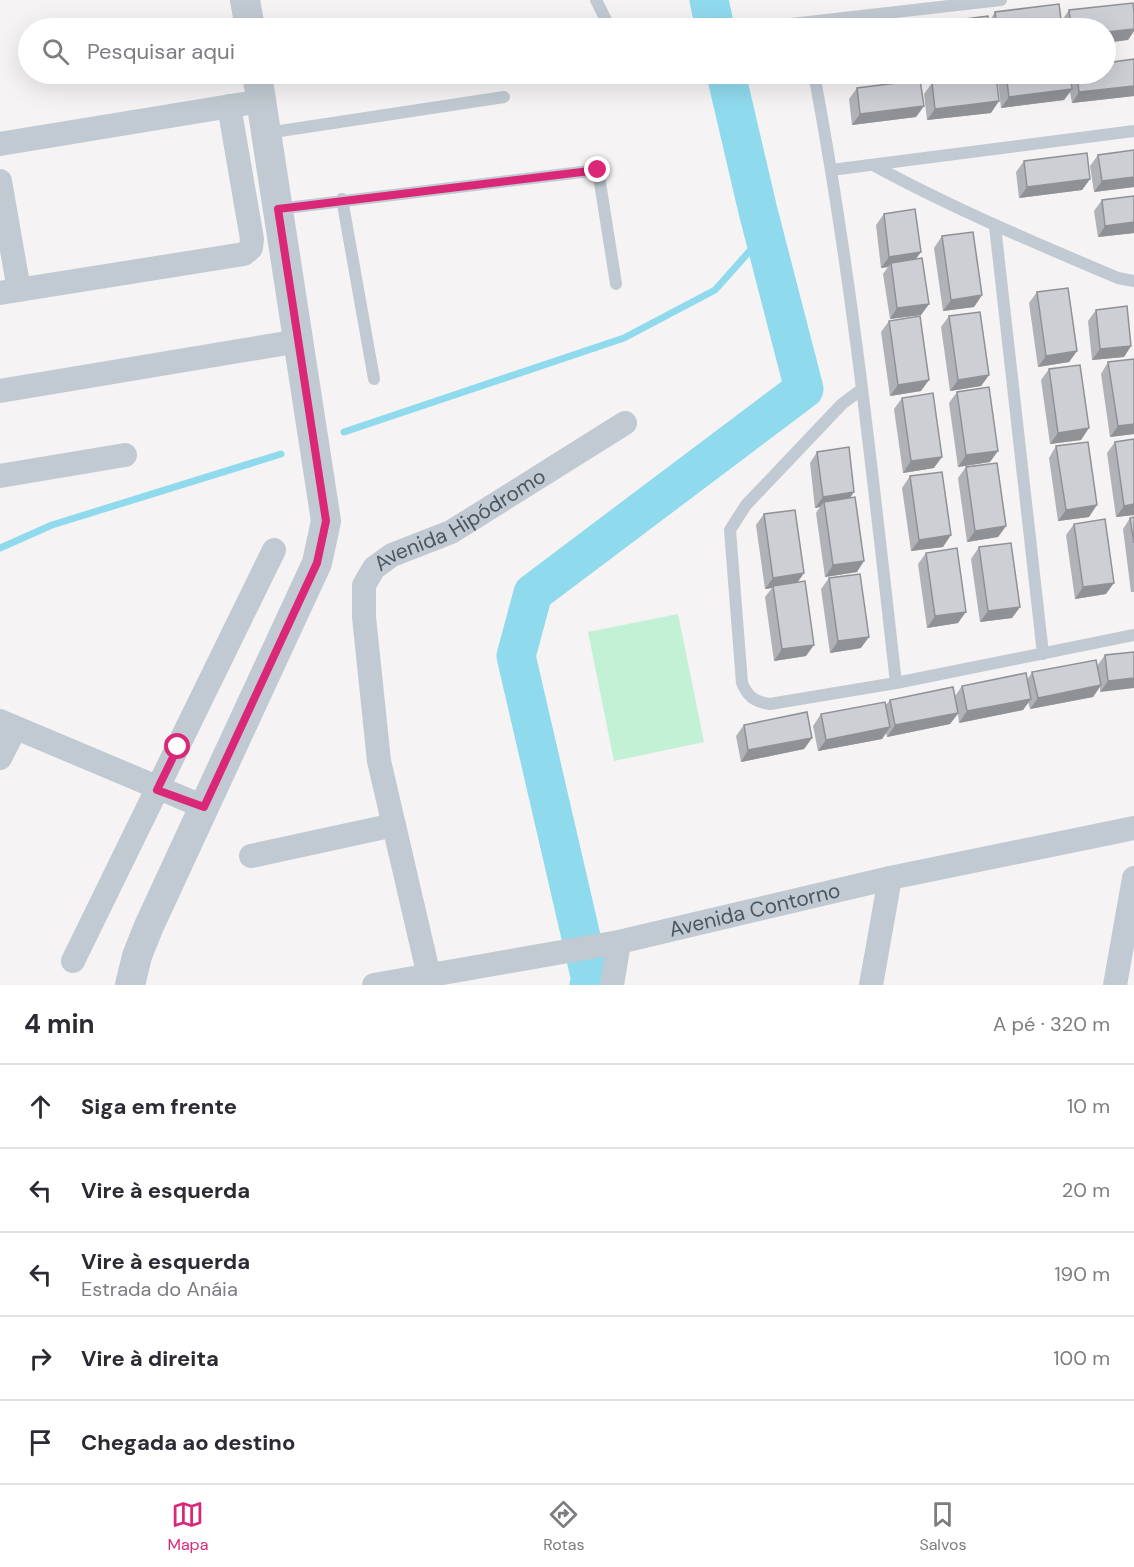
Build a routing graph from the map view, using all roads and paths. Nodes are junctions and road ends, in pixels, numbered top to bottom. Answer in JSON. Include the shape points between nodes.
{"nodes":[{"id":1,"x":245,"y":0,"type":"edge"},
{"id":2,"x":596,"y":0,"type":"edge"},
{"id":3,"x":1001,"y":0,"type":"edge"},
{"id":4,"x":248,"y":18,"type":"edge"},
{"id":5,"x":605,"y":18,"type":"edge"},
{"id":6,"x":865,"y":18,"type":"edge"},
{"id":7,"x":816,"y":84,"type":"edge"},
{"id":8,"x":259,"y":87,"type":"edge"},
{"id":9,"x":504,"y":97,"type":"dead end"},
{"id":10,"x":229,"y":106,"type":"junction"},
{"id":11,"x":1134,"y":131,"type":"edge"},
{"id":12,"x":266,"y":133,"type":"junction"},
{"id":13,"x":0,"y":144,"type":"edge"},
{"id":14,"x":872,"y":165,"type":"junction"},
{"id":15,"x":831,"y":171,"type":"junction"},
{"id":16,"x":0,"y":182,"type":"edge"},
{"id":17,"x":342,"y":200,"type":"junction"},
{"id":18,"x":278,"y":209,"type":"junction"},
{"id":19,"x":995,"y":226,"type":"junction"},
{"id":20,"x":1134,"y":281,"type":"edge"},
{"id":21,"x":616,"y":284,"type":"dead end"},
{"id":22,"x":9,"y":292,"type":"edge"},
{"id":23,"x":299,"y":341,"type":"junction"},
{"id":24,"x":374,"y":378,"type":"dead end"},
{"id":25,"x":862,"y":389,"type":"junction"},
{"id":26,"x":0,"y":391,"type":"edge"},
{"id":27,"x":625,"y":423,"type":"dead end"},
{"id":28,"x":125,"y":455,"type":"dead end"},
{"id":29,"x":0,"y":476,"type":"edge"},
{"id":30,"x":274,"y":550,"type":"dead end"},
{"id":31,"x":1134,"y":635,"type":"edge"},
{"id":32,"x":1043,"y":654,"type":"junction"},
{"id":33,"x":896,"y":683,"type":"junction"},
{"id":34,"x":8,"y":725,"type":"edge"},
{"id":35,"x":0,"y":759,"type":"edge"},
{"id":36,"x":157,"y":790,"type":"junction"},
{"id":37,"x":204,"y":807,"type":"junction"},
{"id":38,"x":394,"y":825,"type":"junction"},
{"id":39,"x":1134,"y":828,"type":"edge"},
{"id":40,"x":251,"y":856,"type":"dead end"},
{"id":41,"x":890,"y":878,"type":"junction"},
{"id":42,"x":1134,"y":878,"type":"edge"},
{"id":43,"x":615,"y":943,"type":"junction"},
{"id":44,"x":74,"y":961,"type":"dead end"},
{"id":45,"x":429,"y":976,"type":"junction"},
{"id":46,"x":130,"y":985,"type":"edge"},
{"id":47,"x":374,"y":985,"type":"edge"},
{"id":48,"x":612,"y":985,"type":"edge"},
{"id":49,"x":871,"y":985,"type":"edge"},
{"id":50,"x":1115,"y":985,"type":"edge"}],
"edges":[{"from":1,"to":4,"type":"street"},
{"from":2,"to":5,"type":"lane"},
{"from":3,"to":6,"type":"lane"},
{"from":7,"to":15,"type":"lane"},
{"from":8,"to":10,"type":"street"},
{"from":8,"to":12,"type":"street"},
{"from":9,"to":12,"type":"lane"},
{"from":10,"to":13,"type":"street"},
{"from":10,"to":22,"type":"street","via":[[252,240],[244,254]]},
{"from":11,"to":14,"type":"lane"},
{"from":12,"to":18,"type":"street"},
{"from":14,"to":15,"type":"lane"},
{"from":14,"to":19,"type":"lane"},
{"from":15,"to":25,"type":"lane"},
{"from":16,"to":22,"type":"street"},
{"from":17,"to":18,"type":"lane"},
{"from":17,"to":21,"type":"lane","via":[[598,170]]},
{"from":17,"to":24,"type":"lane"},
{"from":18,"to":23,"type":"street"},
{"from":19,"to":20,"type":"lane","via":[[1118,278]]},
{"from":19,"to":32,"type":"lane"},
{"from":23,"to":26,"type":"street"},
{"from":23,"to":37,"type":"street","via":[[326,521],[323,540],[317,563]]},
{"from":25,"to":33,"type":"lane"},
{"from":25,"to":33,"type":"lane","via":[[842,404],[746,505],[729,530],[742,683],[754,700],[770,704]]},
{"from":27,"to":38,"type":"street","name":"Avenida Hipódromo","via":[[451,532],[392,555],[374,568],[364,585],[379,761]]},
{"from":28,"to":29,"type":"street"},
{"from":30,"to":36,"type":"street"},
{"from":31,"to":32,"type":"lane"},
{"from":32,"to":33,"type":"lane"},
{"from":34,"to":35,"type":"street"},
{"from":34,"to":36,"type":"street"},
{"from":36,"to":37,"type":"street"},
{"from":36,"to":44,"type":"street"},
{"from":37,"to":46,"type":"street","via":[[149,926]]},
{"from":38,"to":40,"type":"street"},
{"from":38,"to":45,"type":"street","name":"Avenida Hipódromo"},
{"from":39,"to":41,"type":"street","name":"Avenida Contorno"},
{"from":41,"to":43,"type":"street","name":"Avenida Contorno"},
{"from":41,"to":49,"type":"street"},
{"from":42,"to":50,"type":"street"},
{"from":43,"to":45,"type":"street","name":"Avenida Contorno"},
{"from":43,"to":48,"type":"street"},
{"from":45,"to":47,"type":"street","name":"Avenida Contorno"}]}
